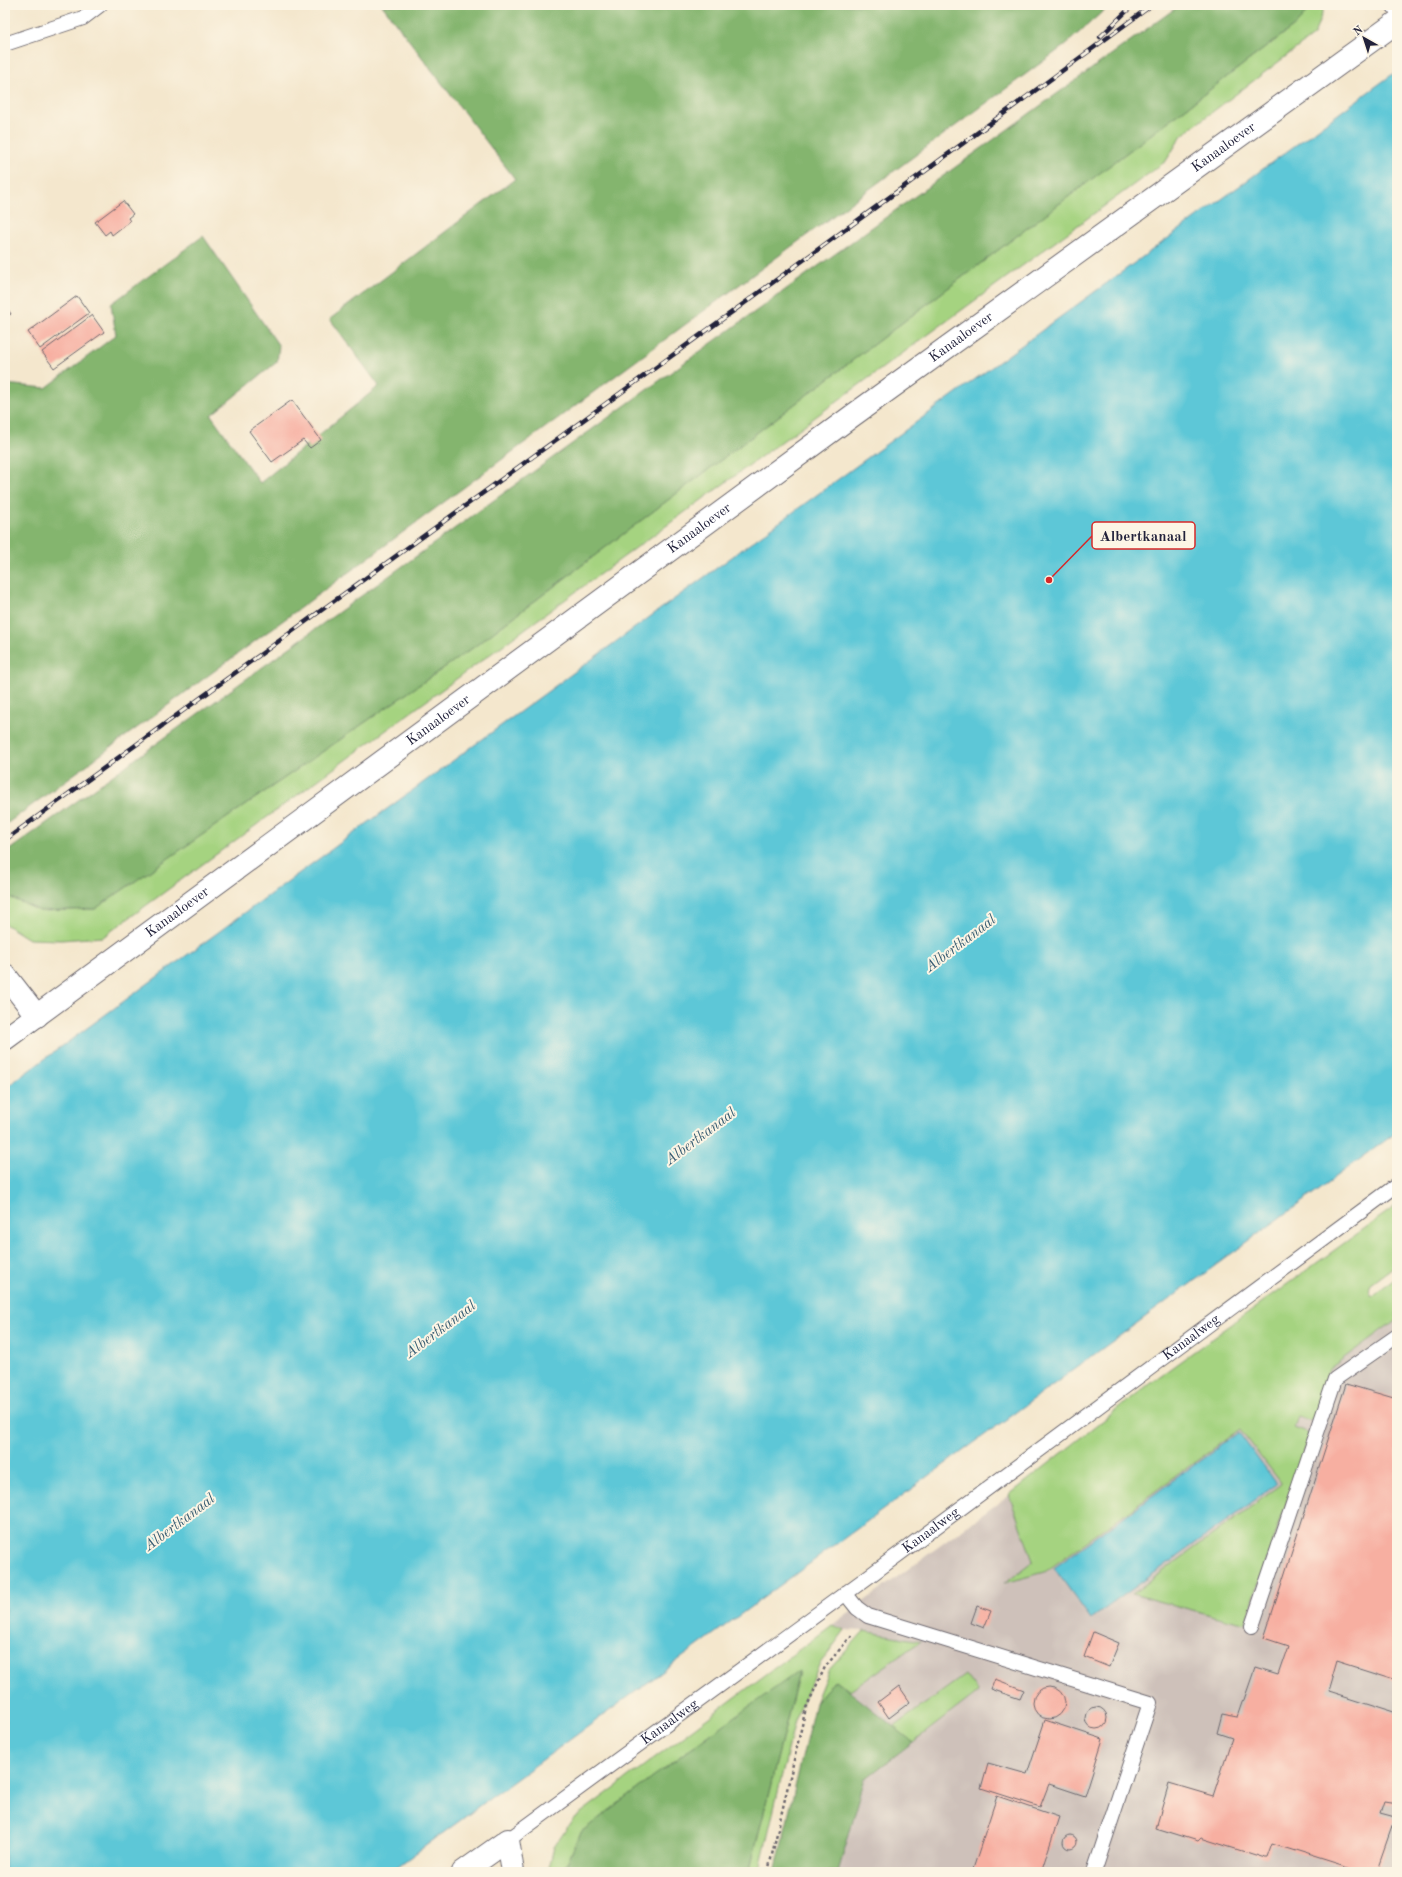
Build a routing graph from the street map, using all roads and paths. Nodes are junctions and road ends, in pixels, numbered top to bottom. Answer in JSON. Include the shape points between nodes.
{"nodes":[{"id":1,"x":100,"y":5,"type":"edge"},
{"id":2,"x":1393,"y":5,"type":"edge"},
{"id":3,"x":1397,"y":11,"type":"edge"},
{"id":4,"x":1397,"y":22,"type":"edge"},
{"id":5,"x":5,"y":44,"type":"edge"},
{"id":6,"x":5,"y":975,"type":"edge"},
{"id":7,"x":37,"y":1016,"type":"junction"},
{"id":8,"x":5,"y":1039,"type":"edge"},
{"id":9,"x":1397,"y":1185,"type":"edge"},
{"id":10,"x":1397,"y":1336,"type":"edge"},
{"id":11,"x":845,"y":1593,"type":"junction"},
{"id":12,"x":868,"y":1616,"type":"junction"},
{"id":13,"x":1252,"y":1626,"type":"dead end"},
{"id":14,"x":508,"y":1840,"type":"junction"},
{"id":15,"x":463,"y":1872,"type":"edge"},
{"id":16,"x":513,"y":1872,"type":"edge"},
{"id":17,"x":768,"y":1872,"type":"edge"},
{"id":18,"x":1094,"y":1872,"type":"edge"}],
"edges":[{"from":1,"to":5,"type":"lane","via":[[83,18]]},
{"from":2,"to":3,"type":"lane"},
{"from":4,"to":7,"type":"street","name":"Kanaaloever","via":[[852,416]]},
{"from":6,"to":7,"type":"street"},
{"from":7,"to":8,"type":"street","name":"Kanaaloever"},
{"from":9,"to":11,"type":"lane","name":"Kanaalweg"},
{"from":10,"to":13,"type":"lane","via":[[1335,1379]]},
{"from":11,"to":12,"type":"lane"},
{"from":11,"to":14,"type":"lane","name":"Kanaalweg"},
{"from":12,"to":17,"type":"path","via":[[826,1667],[806,1708]]},
{"from":12,"to":18,"type":"lane","via":[[1150,1703]]},
{"from":14,"to":15,"type":"street","name":"Kanaalweg"},
{"from":14,"to":16,"type":"street"}]}
